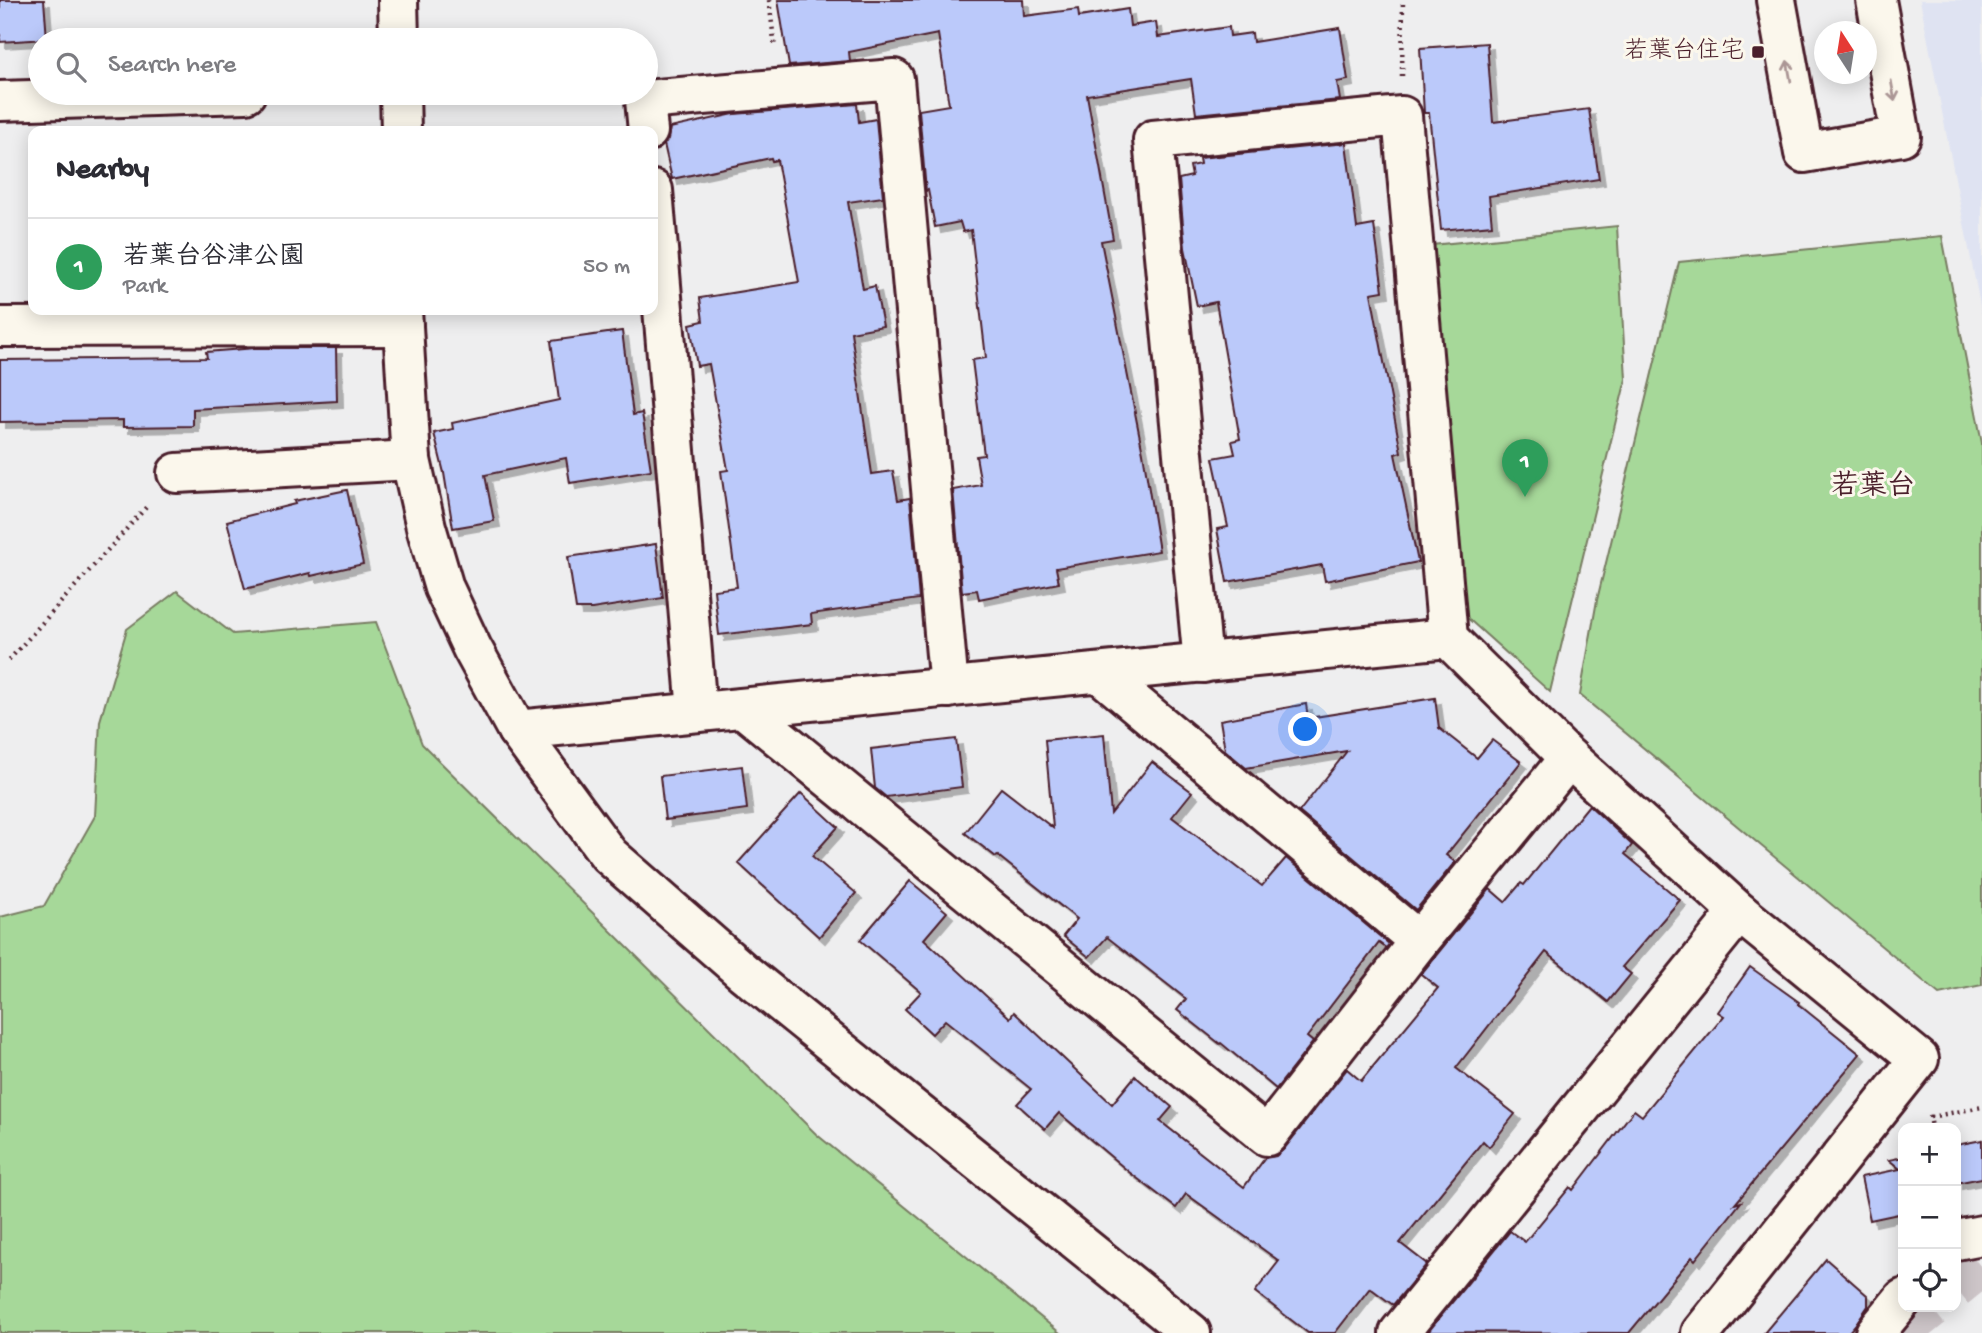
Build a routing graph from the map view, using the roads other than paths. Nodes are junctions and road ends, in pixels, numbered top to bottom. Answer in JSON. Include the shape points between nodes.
{"nodes":[{"id":1,"x":398,"y":0,"type":"edge"},
{"id":2,"x":1776,"y":0,"type":"edge"},
{"id":3,"x":1877,"y":0,"type":"edge"},
{"id":4,"x":399,"y":28,"type":"edge"},
{"id":5,"x":658,"y":99,"type":"edge"},
{"id":6,"x":28,"y":100,"type":"edge"},
{"id":7,"x":0,"y":101,"type":"edge"},
{"id":8,"x":400,"y":105,"type":"edge"},
{"id":9,"x":645,"y":105,"type":"edge"},
{"id":10,"x":401,"y":126,"type":"edge"},
{"id":11,"x":648,"y":126,"type":"edge"},
{"id":12,"x":658,"y":249,"type":"edge"},
{"id":13,"x":402,"y":318,"type":"edge"},
{"id":14,"x":0,"y":327,"type":"edge"},
{"id":15,"x":411,"y":460,"type":"junction"},
{"id":16,"x":177,"y":473,"type":"road end"},
{"id":17,"x":1448,"y":638,"type":"junction"},
{"id":18,"x":1203,"y":663,"type":"junction"},
{"id":19,"x":1100,"y":673,"type":"junction"},
{"id":20,"x":949,"y":688,"type":"junction"},
{"id":21,"x":743,"y":708,"type":"junction"},
{"id":22,"x":697,"y":712,"type":"junction"},
{"id":23,"x":517,"y":730,"type":"junction"},
{"id":24,"x":1569,"y":758,"type":"junction"},
{"id":25,"x":1740,"y":912,"type":"junction"},
{"id":26,"x":1419,"y":941,"type":"junction"},
{"id":27,"x":1982,"y":1235,"type":"edge"},
{"id":28,"x":1961,"y":1239,"type":"edge"},
{"id":29,"x":1898,"y":1305,"type":"edge"},
{"id":30,"x":1191,"y":1333,"type":"edge"},
{"id":31,"x":1399,"y":1333,"type":"edge"},
{"id":32,"x":1701,"y":1333,"type":"edge"},
{"id":33,"x":1875,"y":1333,"type":"edge"}],
"edges":[{"from":1,"to":4,"type":"street"},
{"from":3,"to":2,"type":"street","one_way":true,"via":[[1901,136],[1804,153]]},
{"from":5,"to":20,"type":"street","via":[[894,79]]},
{"from":6,"to":7,"type":"street"},
{"from":8,"to":10,"type":"street"},
{"from":9,"to":11,"type":"street"},
{"from":12,"to":22,"type":"street"},
{"from":13,"to":14,"type":"street"},
{"from":13,"to":15,"type":"street"},
{"from":15,"to":16,"type":"street"},
{"from":15,"to":23,"type":"street","via":[[444,588]]},
{"from":17,"to":18,"type":"street"},
{"from":17,"to":18,"type":"street","via":[[1402,116],[1153,140]]},
{"from":17,"to":24,"type":"street"},
{"from":18,"to":19,"type":"street"},
{"from":19,"to":20,"type":"street"},
{"from":19,"to":26,"type":"street"},
{"from":20,"to":21,"type":"street"},
{"from":21,"to":22,"type":"street"},
{"from":21,"to":26,"type":"street","via":[[1266,1136]]},
{"from":22,"to":23,"type":"street"},
{"from":23,"to":30,"type":"street","via":[[609,855],[743,972]]},
{"from":24,"to":25,"type":"street"},
{"from":24,"to":26,"type":"street"},
{"from":25,"to":31,"type":"street"},
{"from":25,"to":32,"type":"street","via":[[1919,1059]]},
{"from":27,"to":28,"type":"street"},
{"from":29,"to":33,"type":"street"}]}
